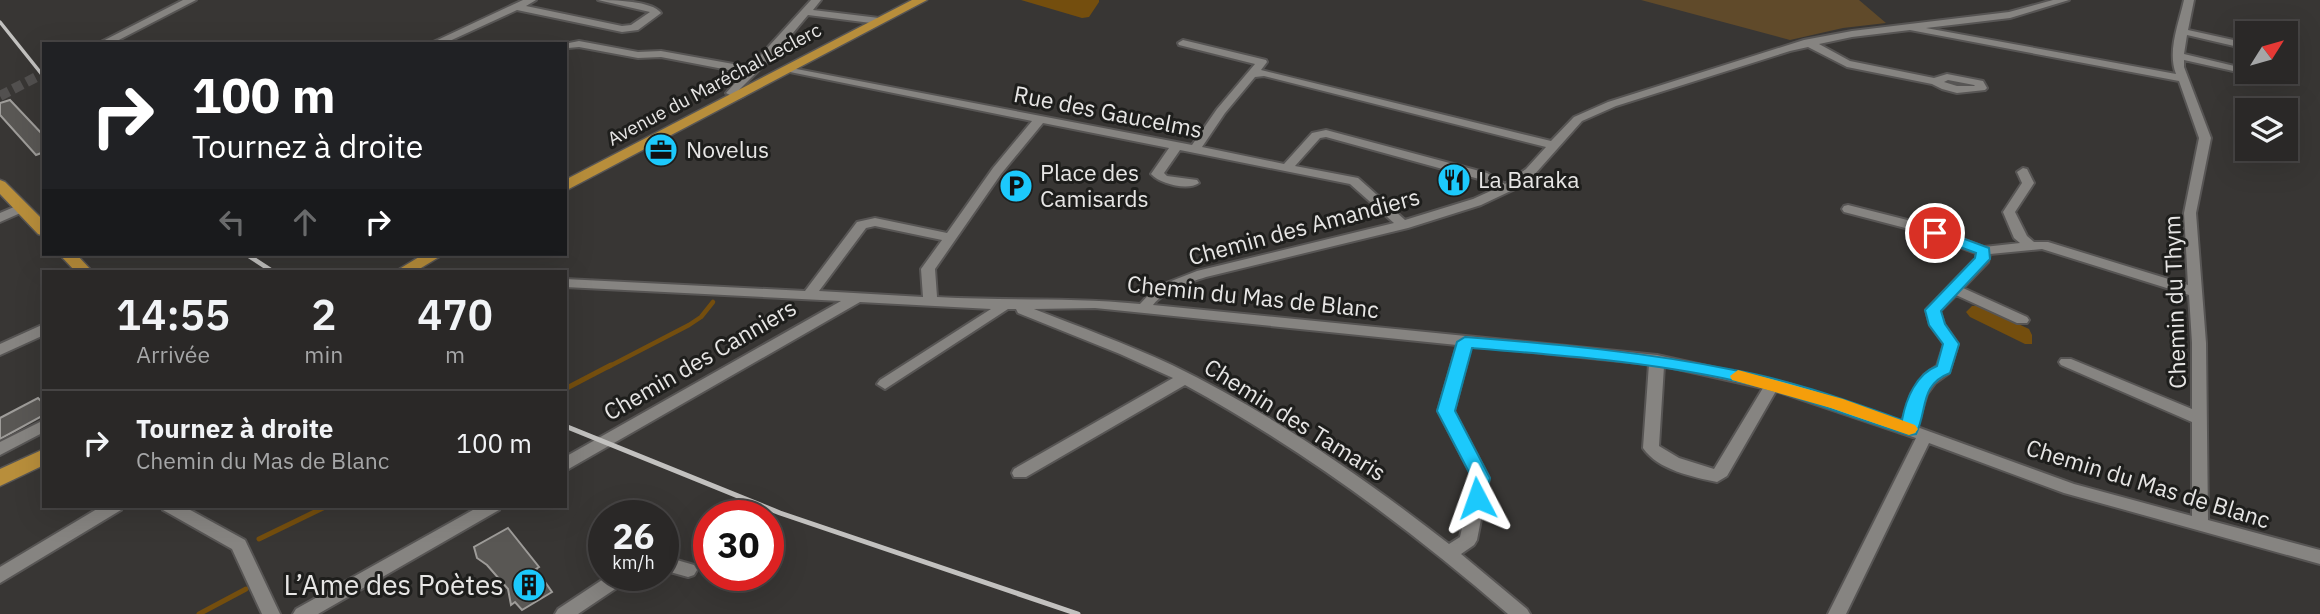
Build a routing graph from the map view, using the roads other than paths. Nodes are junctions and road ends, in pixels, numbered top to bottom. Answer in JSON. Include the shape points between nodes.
{"nodes":[{"id":1,"x":191,"y":0,"type":"edge"},
{"id":2,"x":531,"y":0,"type":"edge"},
{"id":3,"x":603,"y":0,"type":"edge"},
{"id":4,"x":816,"y":0,"type":"edge"},
{"id":5,"x":921,"y":0,"type":"edge"},
{"id":6,"x":2064,"y":0,"type":"edge"},
{"id":7,"x":2189,"y":0,"type":"edge"},
{"id":8,"x":516,"y":7,"type":"junction"},
{"id":9,"x":805,"y":12,"type":"junction"},
{"id":10,"x":878,"y":21,"type":"junction"},
{"id":11,"x":1910,"y":27,"type":"junction"},
{"id":12,"x":2181,"y":31,"type":"junction"},
{"id":13,"x":106,"y":42,"type":"edge"},
{"id":14,"x":438,"y":42,"type":"edge"},
{"id":15,"x":1808,"y":42,"type":"junction"},
{"id":16,"x":1183,"y":43,"type":"dead end"},
{"id":17,"x":2235,"y":44,"type":"edge"},
{"id":18,"x":568,"y":45,"type":"dead end"},
{"id":19,"x":2179,"y":56,"type":"junction"},
{"id":20,"x":790,"y":69,"type":"junction"},
{"id":21,"x":2235,"y":69,"type":"edge"},
{"id":22,"x":752,"y":71,"type":"junction"},
{"id":23,"x":1253,"y":74,"type":"junction"},
{"id":24,"x":2182,"y":78,"type":"junction"},
{"id":25,"x":1934,"y":81,"type":"dead end"},
{"id":26,"x":738,"y":96,"type":"junction"},
{"id":27,"x":1038,"y":120,"type":"junction"},
{"id":28,"x":1552,"y":145,"type":"junction"},
{"id":29,"x":1176,"y":147,"type":"junction"},
{"id":30,"x":1194,"y":151,"type":"junction"},
{"id":31,"x":1286,"y":169,"type":"junction"},
{"id":32,"x":2023,"y":172,"type":"dead end"},
{"id":33,"x":1193,"y":183,"type":"dead end"},
{"id":34,"x":0,"y":185,"type":"edge"},
{"id":35,"x":567,"y":185,"type":"edge"},
{"id":36,"x":1505,"y":188,"type":"junction"},
{"id":37,"x":21,"y":208,"type":"junction"},
{"id":38,"x":1848,"y":209,"type":"dead end"},
{"id":39,"x":0,"y":218,"type":"edge"},
{"id":40,"x":1403,"y":225,"type":"junction"},
{"id":41,"x":42,"y":228,"type":"edge"},
{"id":42,"x":950,"y":239,"type":"junction"},
{"id":43,"x":2030,"y":245,"type":"junction"},
{"id":44,"x":1983,"y":251,"type":"junction"},
{"id":45,"x":69,"y":256,"type":"edge"},
{"id":46,"x":432,"y":256,"type":"edge"},
{"id":47,"x":83,"y":270,"type":"edge"},
{"id":48,"x":406,"y":270,"type":"edge"},
{"id":49,"x":567,"y":283,"type":"edge"},
{"id":50,"x":1954,"y":289,"type":"junction"},
{"id":51,"x":2195,"y":292,"type":"junction"},
{"id":52,"x":810,"y":294,"type":"junction"},
{"id":53,"x":860,"y":296,"type":"junction"},
{"id":54,"x":930,"y":299,"type":"junction"},
{"id":55,"x":1005,"y":305,"type":"junction"},
{"id":56,"x":1023,"y":305,"type":"junction"},
{"id":57,"x":1145,"y":308,"type":"junction"},
{"id":58,"x":2022,"y":320,"type":"dead end"},
{"id":59,"x":42,"y":330,"type":"edge"},
{"id":60,"x":1465,"y":342,"type":"junction"},
{"id":61,"x":0,"y":350,"type":"edge"},
{"id":62,"x":1657,"y":360,"type":"junction"},
{"id":63,"x":2066,"y":362,"type":"dead end"},
{"id":64,"x":1185,"y":378,"type":"junction"},
{"id":65,"x":885,"y":384,"type":"dead end"},
{"id":66,"x":1772,"y":385,"type":"junction"},
{"id":67,"x":2200,"y":419,"type":"junction"},
{"id":68,"x":42,"y":426,"type":"edge"},
{"id":69,"x":1917,"y":432,"type":"junction"},
{"id":70,"x":0,"y":449,"type":"edge"},
{"id":71,"x":42,"y":458,"type":"edge"},
{"id":72,"x":567,"y":465,"type":"edge"},
{"id":73,"x":1020,"y":473,"type":"dead end"},
{"id":74,"x":0,"y":478,"type":"edge"},
{"id":75,"x":112,"y":508,"type":"edge"},
{"id":76,"x":173,"y":508,"type":"edge"},
{"id":77,"x":489,"y":508,"type":"edge"},
{"id":78,"x":2200,"y":526,"type":"junction"},
{"id":79,"x":1450,"y":553,"type":"junction"},
{"id":80,"x":2320,"y":556,"type":"edge"},
{"id":81,"x":679,"y":567,"type":"edge"},
{"id":82,"x":688,"y":570,"type":"dead end"},
{"id":83,"x":0,"y":576,"type":"edge"},
{"id":84,"x":598,"y":591,"type":"edge"},
{"id":85,"x":271,"y":614,"type":"edge"},
{"id":86,"x":302,"y":614,"type":"edge"},
{"id":87,"x":564,"y":614,"type":"edge"},
{"id":88,"x":1521,"y":614,"type":"edge"},
{"id":89,"x":1837,"y":614,"type":"edge"}],
"edges":[{"from":1,"to":13,"type":"street"},
{"from":2,"to":8,"type":"street"},
{"from":3,"to":8,"type":"street","via":[[656,13],[622,29]]},
{"from":4,"to":9,"type":"street"},
{"from":5,"to":10,"type":"main road","name":"Avenue du Maréchal Leclerc"},
{"from":6,"to":11,"type":"street","name":"Chemin des Amandiers","via":[[2010,15]]},
{"from":7,"to":12,"type":"street","name":"Chemin du Thym"},
{"from":8,"to":14,"type":"street"},
{"from":9,"to":10,"type":"street"},
{"from":9,"to":22,"type":"street"},
{"from":10,"to":20,"type":"main road","name":"Avenue du Maréchal Leclerc"},
{"from":11,"to":15,"type":"street","name":"Chemin des Amandiers"},
{"from":11,"to":24,"type":"street"},
{"from":12,"to":17,"type":"street"},
{"from":12,"to":19,"type":"street","name":"Chemin du Thym"},
{"from":15,"to":25,"type":"street","via":[[1847,64]]},
{"from":15,"to":28,"type":"street","name":"Chemin des Amandiers","via":[[1593,111]]},
{"from":16,"to":23,"type":"street","via":[[1262,62]]},
{"from":18,"to":22,"type":"street","via":[[661,54]]},
{"from":19,"to":21,"type":"street"},
{"from":19,"to":24,"type":"street","name":"Chemin du Thym"},
{"from":20,"to":26,"type":"main road","name":"Avenue du Maréchal Leclerc"},
{"from":20,"to":27,"type":"street","name":"Rue des Gaucelms"},
{"from":22,"to":26,"type":"street","via":[[734,89],[732,93]]},
{"from":23,"to":28,"type":"street","via":[[1264,73]]},
{"from":23,"to":30,"type":"street"},
{"from":24,"to":51,"type":"street","name":"Chemin du Thym","via":[[2205,138],[2190,214]]},
{"from":26,"to":35,"type":"main road","name":"Avenue du Maréchal Leclerc"},
{"from":27,"to":29,"type":"street","name":"Rue des Gaucelms"},
{"from":27,"to":42,"type":"street"},
{"from":28,"to":36,"type":"street","name":"Chemin des Amandiers","via":[[1530,172]]},
{"from":29,"to":30,"type":"street","name":"Rue des Gaucelms"},
{"from":29,"to":33,"type":"street","via":[[1157,174]]},
{"from":30,"to":31,"type":"street","name":"Rue des Gaucelms"},
{"from":31,"to":36,"type":"street","via":[[1316,135],[1325,133],[1483,176]]},
{"from":31,"to":40,"type":"street","name":"Rue des Gaucelms","via":[[1359,183]]},
{"from":32,"to":43,"type":"street","via":[[2028,183],[2009,212],[2021,238]]},
{"from":34,"to":37,"type":"main road"},
{"from":36,"to":40,"type":"street","name":"Chemin des Amandiers","via":[[1477,202]]},
{"from":37,"to":39,"type":"street"},
{"from":37,"to":41,"type":"main road"},
{"from":38,"to":44,"type":"street","via":[[1918,227]]},
{"from":40,"to":57,"type":"street","name":"Chemin des Amandiers","via":[[1202,274],[1173,284]]},
{"from":42,"to":52,"type":"street","via":[[875,222],[862,225]]},
{"from":42,"to":54,"type":"street","via":[[928,269]]},
{"from":43,"to":44,"type":"street"},
{"from":43,"to":51,"type":"street","via":[[2043,245]]},
{"from":44,"to":50,"type":"street","via":[[1983,259]]},
{"from":45,"to":47,"type":"main road"},
{"from":46,"to":48,"type":"main road"},
{"from":49,"to":52,"type":"street","name":"Chemin du Mas de Blanc"},
{"from":50,"to":58,"type":"street"},
{"from":50,"to":69,"type":"street","via":[[1933,310],[1951,344],[1944,369],[1932,374],[1915,402]]},
{"from":51,"to":67,"type":"street","name":"Chemin du Thym"},
{"from":52,"to":53,"type":"street","name":"Chemin du Mas de Blanc"},
{"from":53,"to":54,"type":"street","name":"Chemin du Mas de Blanc"},
{"from":53,"to":72,"type":"street","name":"Chemin des Canniers"},
{"from":54,"to":55,"type":"street","name":"Chemin du Mas de Blanc"},
{"from":55,"to":56,"type":"street","name":"Chemin du Mas de Blanc"},
{"from":55,"to":65,"type":"street"},
{"from":56,"to":57,"type":"street","name":"Chemin du Mas de Blanc"},
{"from":56,"to":64,"type":"street","name":"Chemin des Tamaris","via":[[1023,310]]},
{"from":57,"to":60,"type":"street","name":"Chemin du Mas de Blanc"},
{"from":59,"to":61,"type":"street"},
{"from":60,"to":62,"type":"street","name":"Chemin du Mas de Blanc"},
{"from":60,"to":79,"type":"street","via":[[1446,411],[1481,478],[1468,540]]},
{"from":62,"to":66,"type":"street","name":"Chemin du Mas de Blanc"},
{"from":62,"to":66,"type":"street","via":[[1651,448],[1716,483]]},
{"from":63,"to":67,"type":"street"},
{"from":64,"to":73,"type":"street"},
{"from":64,"to":79,"type":"street","name":"Chemin des Tamaris","via":[[1323,460]]},
{"from":66,"to":69,"type":"street","name":"Chemin du Mas de Blanc"},
{"from":67,"to":78,"type":"street","name":"Chemin du Thym"},
{"from":68,"to":70,"type":"street"},
{"from":69,"to":78,"type":"street","name":"Chemin du Mas de Blanc","via":[[2070,489]]},
{"from":69,"to":89,"type":"street"},
{"from":71,"to":74,"type":"main road"},
{"from":75,"to":83,"type":"street"},
{"from":76,"to":85,"type":"street","via":[[239,545]]},
{"from":77,"to":86,"type":"street"},
{"from":78,"to":80,"type":"street","name":"Chemin du Mas de Blanc"},
{"from":79,"to":88,"type":"street","name":"Chemin des Tamaris"},
{"from":81,"to":82,"type":"street"},
{"from":84,"to":87,"type":"street"}]}
